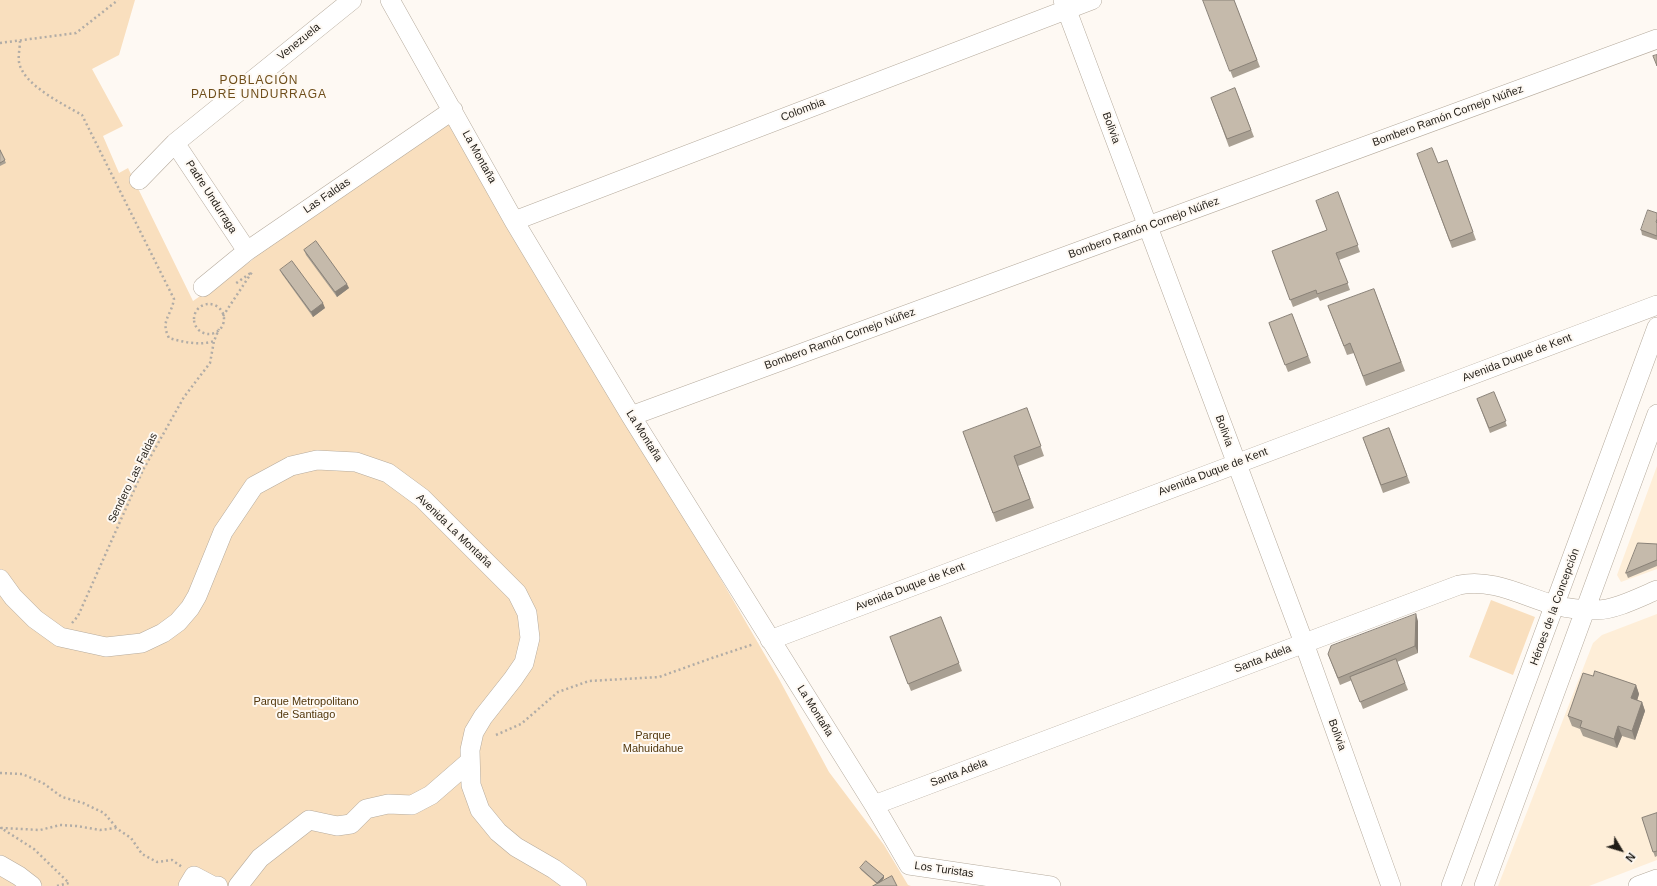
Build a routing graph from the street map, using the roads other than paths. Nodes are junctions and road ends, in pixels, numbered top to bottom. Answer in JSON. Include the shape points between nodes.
{"nodes":[{"id":1,"x":352,"y":0,"type":"edge"},
{"id":2,"x":390,"y":0,"type":"edge"},
{"id":3,"x":1092,"y":0,"type":"edge"},
{"id":4,"x":1065,"y":5,"type":"edge"},
{"id":5,"x":1657,"y":39,"type":"edge"},
{"id":6,"x":453,"y":110,"type":"junction"},
{"id":7,"x":176,"y":143,"type":"junction"},
{"id":8,"x":139,"y":180,"type":"dead end"},
{"id":9,"x":514,"y":221,"type":"junction"},
{"id":10,"x":1148,"y":226,"type":"junction"},
{"id":11,"x":247,"y":251,"type":"junction"},
{"id":12,"x":206,"y":297,"type":"road end"},
{"id":13,"x":1657,"y":305,"type":"edge"},
{"id":14,"x":1657,"y":328,"type":"edge"},
{"id":15,"x":1657,"y":414,"type":"edge"},
{"id":16,"x":631,"y":416,"type":"junction"},
{"id":17,"x":1236,"y":463,"type":"junction"},
{"id":18,"x":0,"y":579,"type":"edge"},
{"id":19,"x":1657,"y":590,"type":"edge"},
{"id":20,"x":1556,"y":605,"type":"junction"},
{"id":21,"x":1586,"y":609,"type":"junction"},
{"id":22,"x":770,"y":640,"type":"junction"},
{"id":23,"x":1304,"y":643,"type":"junction"},
{"id":24,"x":469,"y":762,"type":"junction"},
{"id":25,"x":874,"y":805,"type":"junction"},
{"id":26,"x":0,"y":865,"type":"edge"},
{"id":27,"x":909,"y":865,"type":"joint"},
{"id":28,"x":1657,"y":879,"type":"edge"},
{"id":29,"x":191,"y":881,"type":"edge"},
{"id":30,"x":32,"y":886,"type":"edge"},
{"id":31,"x":218,"y":886,"type":"edge"},
{"id":32,"x":238,"y":886,"type":"edge"},
{"id":33,"x":578,"y":886,"type":"edge"},
{"id":34,"x":1051,"y":886,"type":"edge"},
{"id":35,"x":1391,"y":886,"type":"edge"},
{"id":36,"x":1452,"y":886,"type":"edge"},
{"id":37,"x":1484,"y":886,"type":"edge"},
{"id":38,"x":1638,"y":886,"type":"edge"}],
"edges":[{"from":1,"to":7,"type":"street","name":"Venezuela"},
{"from":2,"to":6,"type":"street","name":"La Montaña"},
{"from":3,"to":4,"type":"street","name":"Colombia"},
{"from":4,"to":9,"type":"street","name":"Colombia"},
{"from":4,"to":10,"type":"street","name":"Bolivia"},
{"from":5,"to":10,"type":"street","name":"Bombero Ramón Cornejo Núñez"},
{"from":6,"to":9,"type":"street","name":"La Montaña"},
{"from":6,"to":11,"type":"street","name":"Las Faldas"},
{"from":7,"to":8,"type":"street","name":"Venezuela"},
{"from":7,"to":11,"type":"street","name":"Padre Undurraga"},
{"from":9,"to":16,"type":"street","name":"La Montaña"},
{"from":10,"to":16,"type":"street","name":"Bombero Ramón Cornejo Núñez"},
{"from":10,"to":17,"type":"street","name":"Bolivia"},
{"from":11,"to":12,"type":"street","name":"Las Faldas"},
{"from":13,"to":17,"type":"street","name":"Avenida Duque de Kent"},
{"from":14,"to":20,"type":"street","name":"Héroes de la Concepción"},
{"from":15,"to":21,"type":"street"},
{"from":16,"to":22,"type":"street","name":"La Montaña"},
{"from":17,"to":22,"type":"street","name":"Avenida Duque de Kent"},
{"from":17,"to":23,"type":"street","name":"Bolivia"},
{"from":18,"to":24,"type":"street","name":"Avenida La Montaña","via":[[13,597],[35,619],[60,637],[106,647],[142,643],[163,633],[178,622],[190,608],[223,532],[254,486],[291,466],[317,460],[356,462],[388,474],[428,503],[517,593],[527,613],[530,638],[524,663],[482,717],[474,732]]},
{"from":19,"to":21,"type":"street","name":"Santa Adela","via":[[1608,609]]},
{"from":20,"to":21,"type":"street","name":"Santa Adela"},
{"from":20,"to":23,"type":"street","name":"Santa Adela","via":[[1494,585],[1468,583],[1451,587]]},
{"from":20,"to":36,"type":"street","name":"Héroes de la Concepción"},
{"from":21,"to":37,"type":"street"},
{"from":22,"to":25,"type":"street","name":"La Montaña"},
{"from":23,"to":25,"type":"street","name":"Santa Adela"},
{"from":23,"to":35,"type":"street","name":"Bolivia"},
{"from":24,"to":32,"type":"street","via":[[431,795],[412,806],[388,804],[366,809],[351,824],[338,826],[309,820],[260,858]]},
{"from":24,"to":33,"type":"street","name":"Avenida La Montaña","via":[[471,785],[480,810],[498,832],[516,847]]},
{"from":25,"to":27,"type":"street","name":"La Montaña"},
{"from":26,"to":30,"type":"street"},
{"from":27,"to":34,"type":"street","name":"Los Turistas"},
{"from":28,"to":38,"type":"street"},
{"from":29,"to":31,"type":"street"}]}
